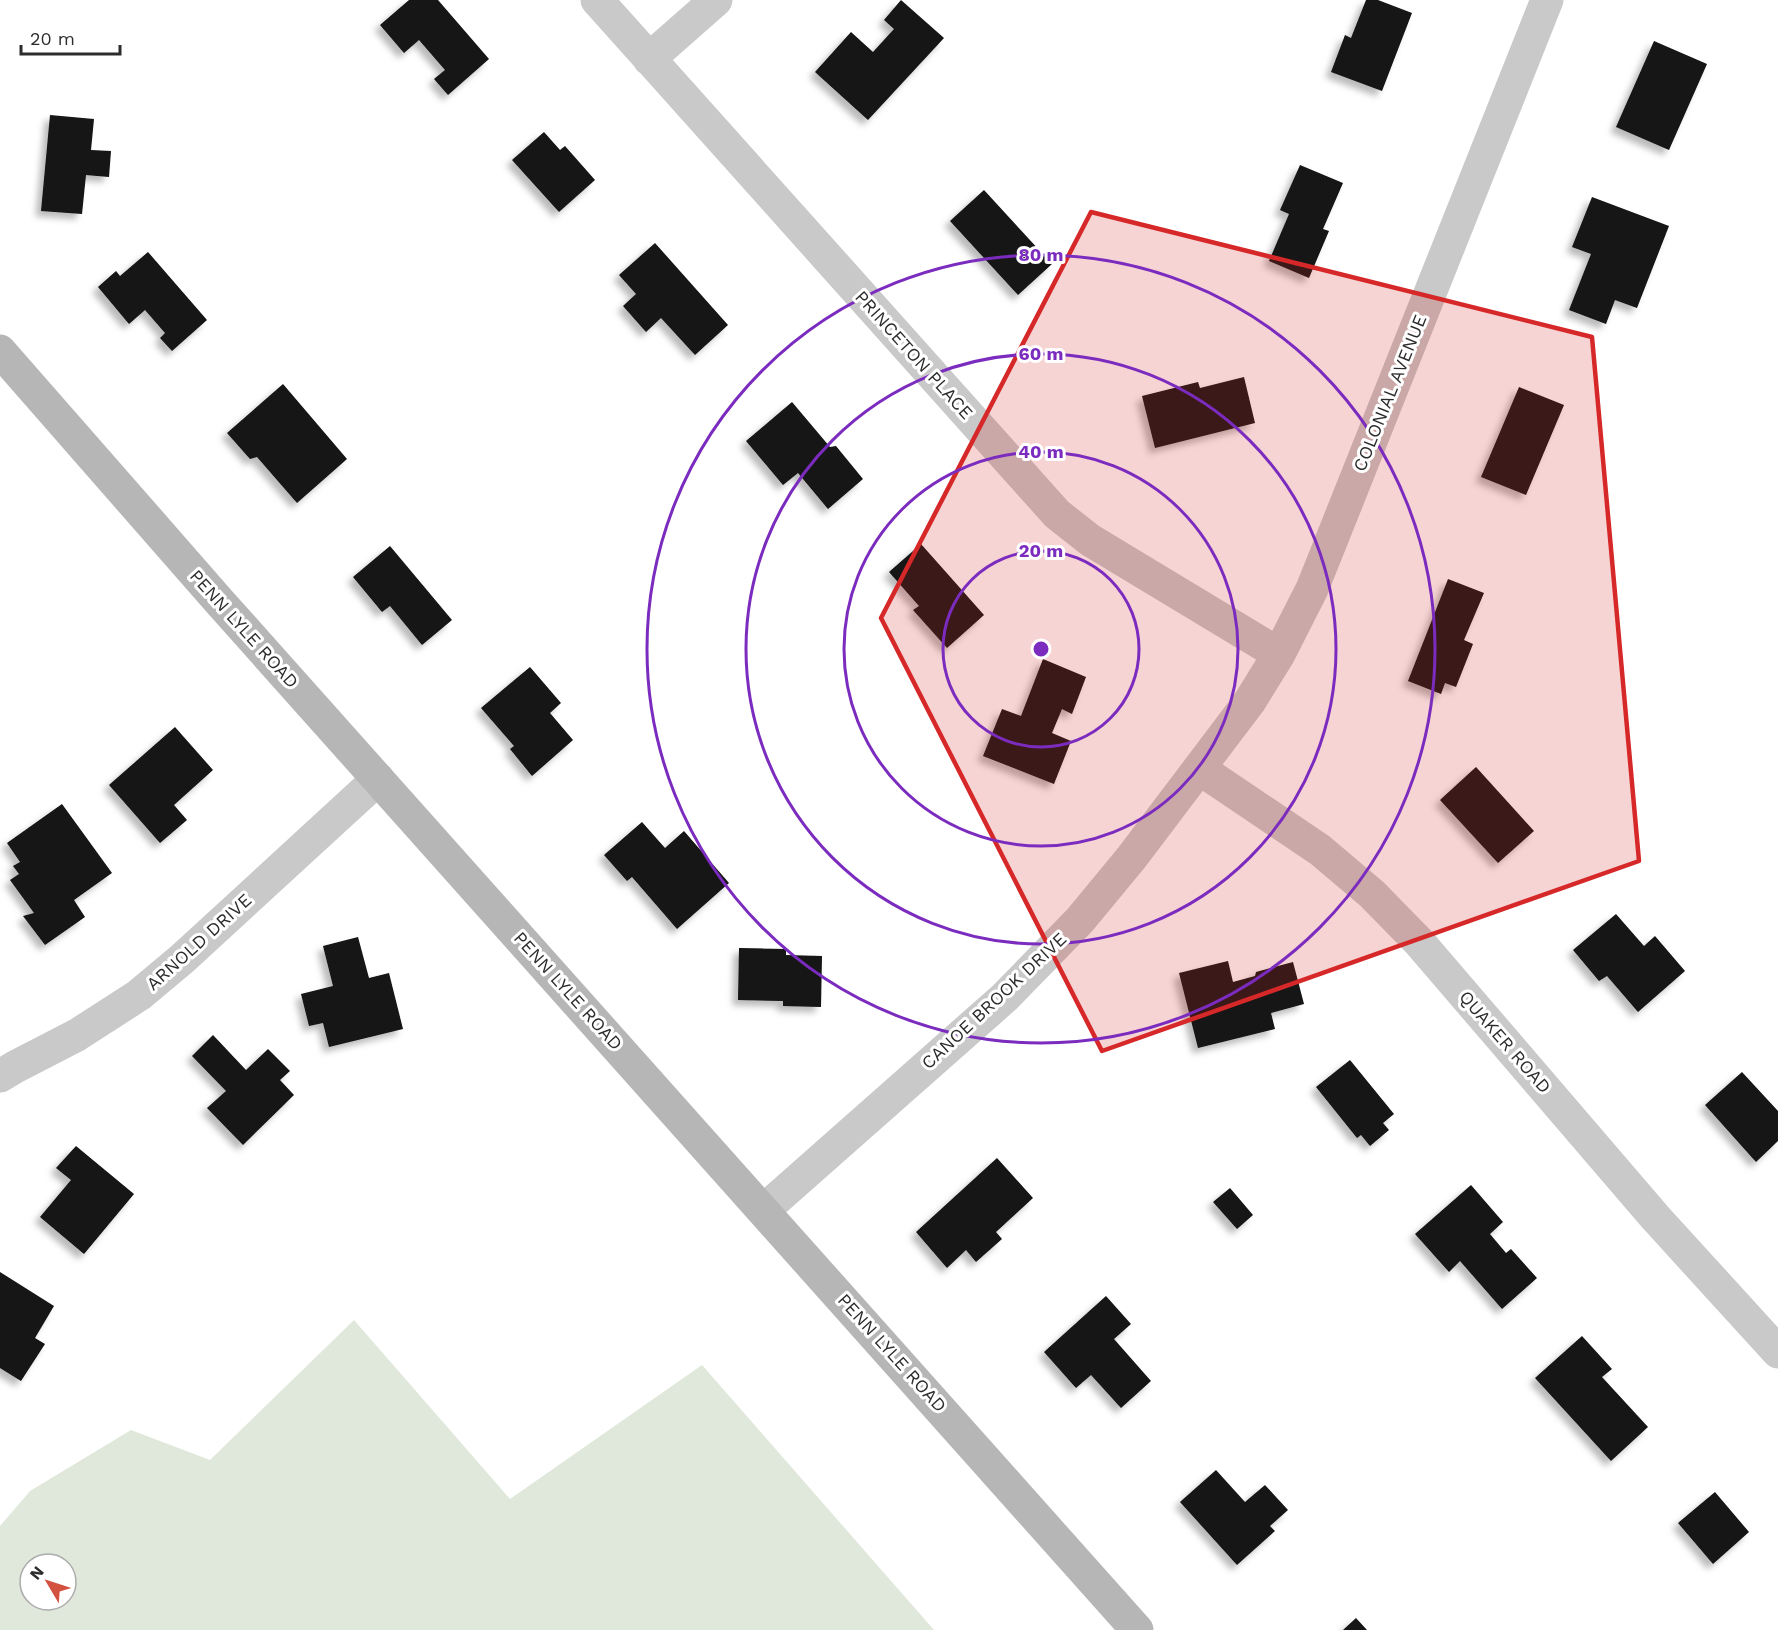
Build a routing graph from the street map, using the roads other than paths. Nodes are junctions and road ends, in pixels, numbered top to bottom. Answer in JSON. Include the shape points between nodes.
{"nodes":[{"id":1,"x":597,"y":0,"type":"edge"},
{"id":2,"x":716,"y":0,"type":"edge"},
{"id":3,"x":1547,"y":0,"type":"edge"},
{"id":4,"x":650,"y":59,"type":"junction"},
{"id":5,"x":0,"y":351,"type":"edge"},
{"id":6,"x":1279,"y":654,"type":"junction"},
{"id":7,"x":1200,"y":769,"type":"junction"},
{"id":8,"x":378,"y":779,"type":"junction"},
{"id":9,"x":0,"y":1076,"type":"edge"},
{"id":10,"x":764,"y":1210,"type":"junction"},
{"id":11,"x":1778,"y":1352,"type":"edge"},
{"id":12,"x":1137,"y":1630,"type":"edge"}],
"edges":[{"from":1,"to":4,"type":"street","name":"PRINCETON PLACE"},
{"from":2,"to":4,"type":"street"},
{"from":3,"to":6,"type":"street","name":"COLONIAL AVENUE","via":[[1312,589]]},
{"from":4,"to":6,"type":"street","name":"PRINCETON PLACE","via":[[1057,514],[1090,540]]},
{"from":5,"to":8,"type":"street","name":"PENN LYLE ROAD"},
{"from":6,"to":7,"type":"street","name":"COLONIAL AVENUE"},
{"from":7,"to":10,"type":"street","name":"CANOE BROOK DRIVE","via":[[1080,920],[1005,997]]},
{"from":7,"to":11,"type":"street","name":"QUAKER ROAD","via":[[1320,850],[1380,902]]},
{"from":8,"to":9,"type":"street","name":"ARNOLD DRIVE","via":[[139,995],[77,1035]]},
{"from":8,"to":10,"type":"street","name":"PENN LYLE ROAD"},
{"from":10,"to":12,"type":"street","name":"PENN LYLE ROAD"}]}
